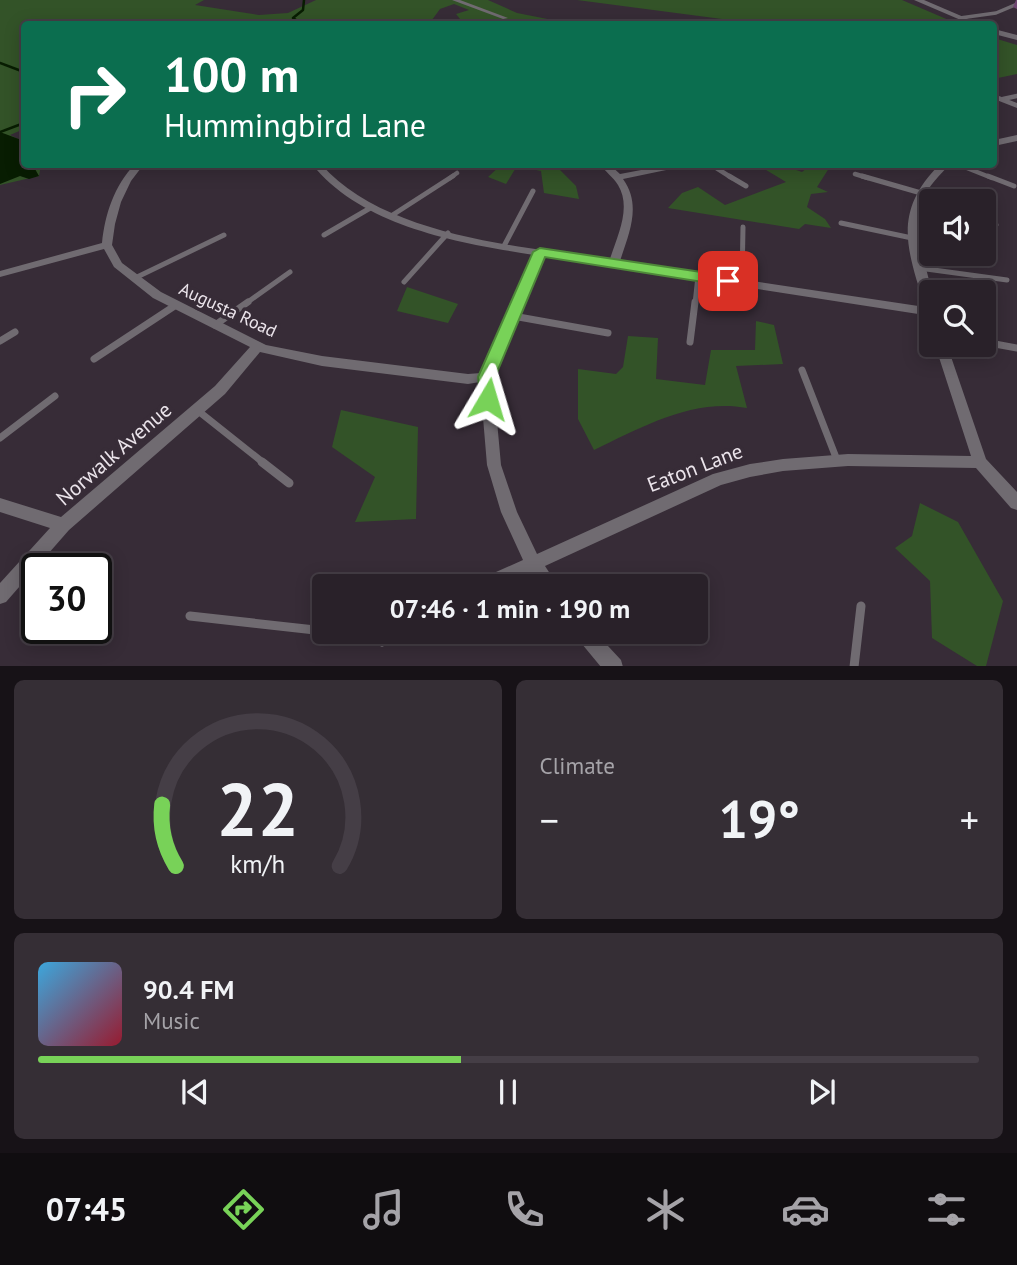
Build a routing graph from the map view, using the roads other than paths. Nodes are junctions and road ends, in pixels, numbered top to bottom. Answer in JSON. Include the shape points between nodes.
{"nodes":[{"id":1,"x":455,"y":0,"type":"edge"},
{"id":2,"x":918,"y":0,"type":"edge"},
{"id":3,"x":1017,"y":4,"type":"edge"},
{"id":4,"x":505,"y":18,"type":"dead end"},
{"id":5,"x":960,"y":18,"type":"junction"},
{"id":6,"x":968,"y":21,"type":"edge"},
{"id":7,"x":997,"y":32,"type":"edge"},
{"id":8,"x":1017,"y":38,"type":"edge"},
{"id":9,"x":1017,"y":96,"type":"edge"},
{"id":10,"x":997,"y":97,"type":"edge"},
{"id":11,"x":1003,"y":99,"type":"junction"},
{"id":12,"x":1017,"y":106,"type":"edge"},
{"id":13,"x":1017,"y":138,"type":"edge"},
{"id":14,"x":997,"y":142,"type":"edge"},
{"id":15,"x":137,"y":168,"type":"edge"},
{"id":16,"x":319,"y":168,"type":"edge"},
{"id":17,"x":608,"y":168,"type":"edge"},
{"id":18,"x":669,"y":168,"type":"edge"},
{"id":19,"x":717,"y":168,"type":"edge"},
{"id":20,"x":942,"y":168,"type":"edge"},
{"id":21,"x":967,"y":168,"type":"edge"},
{"id":22,"x":457,"y":173,"type":"dead end"},
{"id":23,"x":855,"y":174,"type":"dead end"},
{"id":24,"x":619,"y":177,"type":"junction"},
{"id":25,"x":746,"y":186,"type":"dead end"},
{"id":26,"x":1014,"y":186,"type":"dead end"},
{"id":27,"x":923,"y":189,"type":"edge"},
{"id":28,"x":533,"y":191,"type":"dead end"},
{"id":29,"x":919,"y":192,"type":"edge"},
{"id":30,"x":919,"y":198,"type":"edge"},
{"id":31,"x":916,"y":205,"type":"junction"},
{"id":32,"x":919,"y":206,"type":"edge"},
{"id":33,"x":372,"y":208,"type":"junction"},
{"id":34,"x":391,"y":216,"type":"junction"},
{"id":35,"x":841,"y":223,"type":"dead end"},
{"id":36,"x":743,"y":227,"type":"dead end"},
{"id":37,"x":448,"y":233,"type":"junction"},
{"id":38,"x":224,"y":235,"type":"dead end"},
{"id":39,"x":324,"y":235,"type":"dead end"},
{"id":40,"x":912,"y":237,"type":"junction"},
{"id":41,"x":107,"y":245,"type":"junction"},
{"id":42,"x":503,"y":246,"type":"junction"},
{"id":43,"x":540,"y":252,"type":"junction"},
{"id":44,"x":614,"y":264,"type":"junction"},
{"id":45,"x":919,"y":268,"type":"junction"},
{"id":46,"x":290,"y":272,"type":"dead end"},
{"id":47,"x":0,"y":274,"type":"edge"},
{"id":48,"x":698,"y":276,"type":"junction"},
{"id":49,"x":135,"y":278,"type":"junction"},
{"id":50,"x":922,"y":280,"type":"edge"},
{"id":51,"x":1007,"y":280,"type":"dead end"},
{"id":52,"x":404,"y":282,"type":"dead end"},
{"id":53,"x":742,"y":283,"type":"junction"},
{"id":54,"x":176,"y":305,"type":"junction"},
{"id":55,"x":919,"y":309,"type":"edge"},
{"id":56,"x":513,"y":316,"type":"junction"},
{"id":57,"x":215,"y":325,"type":"junction"},
{"id":58,"x":15,"y":332,"type":"dead end"},
{"id":59,"x":608,"y":333,"type":"dead end"},
{"id":60,"x":0,"y":341,"type":"edge"},
{"id":61,"x":690,"y":342,"type":"dead end"},
{"id":62,"x":996,"y":344,"type":"edge"},
{"id":63,"x":258,"y":346,"type":"junction"},
{"id":64,"x":1017,"y":348,"type":"edge"},
{"id":65,"x":945,"y":357,"type":"edge"},
{"id":66,"x":94,"y":359,"type":"dead end"},
{"id":67,"x":802,"y":370,"type":"dead end"},
{"id":68,"x":486,"y":377,"type":"junction"},
{"id":69,"x":55,"y":396,"type":"dead end"},
{"id":70,"x":197,"y":410,"type":"junction"},
{"id":71,"x":0,"y":438,"type":"edge"},
{"id":72,"x":838,"y":460,"type":"junction"},
{"id":73,"x":980,"y":462,"type":"junction"},
{"id":74,"x":289,"y":483,"type":"dead end"},
{"id":75,"x":1017,"y":503,"type":"edge"},
{"id":76,"x":0,"y":505,"type":"edge"},
{"id":77,"x":63,"y":526,"type":"junction"},
{"id":78,"x":532,"y":562,"type":"junction"},
{"id":79,"x":508,"y":574,"type":"edge"},
{"id":80,"x":541,"y":574,"type":"edge"},
{"id":81,"x":0,"y":596,"type":"edge"},
{"id":82,"x":861,"y":606,"type":"dead end"},
{"id":83,"x":190,"y":616,"type":"dead end"},
{"id":84,"x":312,"y":630,"type":"edge"},
{"id":85,"x":594,"y":644,"type":"edge"},
{"id":86,"x":613,"y":666,"type":"edge"},
{"id":87,"x":855,"y":666,"type":"edge"}],
"edges":[{"from":1,"to":4,"type":"street"},
{"from":2,"to":5,"type":"street"},
{"from":3,"to":5,"type":"lane","via":[[996,13]]},
{"from":5,"to":6,"type":"street"},
{"from":7,"to":8,"type":"street"},
{"from":9,"to":11,"type":"lane"},
{"from":10,"to":11,"type":"street"},
{"from":11,"to":12,"type":"street"},
{"from":13,"to":14,"type":"street"},
{"from":15,"to":41,"type":"street","via":[[114,207]]},
{"from":16,"to":33,"type":"street"},
{"from":17,"to":24,"type":"street"},
{"from":18,"to":24,"type":"street"},
{"from":19,"to":25,"type":"lane"},
{"from":20,"to":27,"type":"street"},
{"from":21,"to":26,"type":"lane"},
{"from":22,"to":34,"type":"lane"},
{"from":23,"to":29,"type":"lane"},
{"from":24,"to":44,"type":"street","via":[[628,192],[629,210]]},
{"from":28,"to":42,"type":"lane"},
{"from":30,"to":31,"type":"street"},
{"from":31,"to":32,"type":"lane"},
{"from":31,"to":40,"type":"street"},
{"from":33,"to":34,"type":"street"},
{"from":33,"to":39,"type":"lane"},
{"from":34,"to":37,"type":"street"},
{"from":35,"to":40,"type":"lane"},
{"from":36,"to":53,"type":"lane"},
{"from":37,"to":42,"type":"street"},
{"from":37,"to":52,"type":"lane"},
{"from":38,"to":49,"type":"lane"},
{"from":40,"to":45,"type":"street"},
{"from":41,"to":47,"type":"street"},
{"from":41,"to":49,"type":"street","name":"Augusta Road","via":[[118,265]]},
{"from":42,"to":43,"type":"street"},
{"from":43,"to":44,"type":"street"},
{"from":43,"to":56,"type":"street"},
{"from":44,"to":48,"type":"street"},
{"from":45,"to":50,"type":"street"},
{"from":45,"to":51,"type":"lane"},
{"from":46,"to":57,"type":"lane"},
{"from":48,"to":53,"type":"street"},
{"from":48,"to":61,"type":"lane"},
{"from":49,"to":54,"type":"street","name":"Augusta Road"},
{"from":53,"to":55,"type":"street"},
{"from":54,"to":57,"type":"street","name":"Augusta Road"},
{"from":54,"to":66,"type":"lane"},
{"from":56,"to":59,"type":"lane"},
{"from":56,"to":68,"type":"street"},
{"from":57,"to":63,"type":"street","name":"Augusta Road"},
{"from":58,"to":60,"type":"lane"},
{"from":62,"to":64,"type":"lane"},
{"from":63,"to":68,"type":"street","name":"Augusta Road","via":[[322,361],[468,379]]},
{"from":63,"to":70,"type":"street","name":"Norwalk Avenue"},
{"from":65,"to":73,"type":"street"},
{"from":67,"to":72,"type":"lane"},
{"from":68,"to":78,"type":"street","via":[[494,465]]},
{"from":69,"to":71,"type":"lane"},
{"from":70,"to":74,"type":"lane"},
{"from":70,"to":77,"type":"street","name":"Norwalk Avenue"},
{"from":72,"to":73,"type":"street","name":"Eaton Lane"},
{"from":72,"to":78,"type":"street","name":"Eaton Lane","via":[[765,466],[718,479]]},
{"from":73,"to":75,"type":"street"},
{"from":76,"to":77,"type":"street"},
{"from":77,"to":81,"type":"street","name":"Norwalk Avenue"},
{"from":78,"to":79,"type":"street","name":"Eaton Lane"},
{"from":78,"to":80,"type":"street"},
{"from":82,"to":87,"type":"lane"},
{"from":83,"to":84,"type":"lane"},
{"from":85,"to":86,"type":"street"}]}
